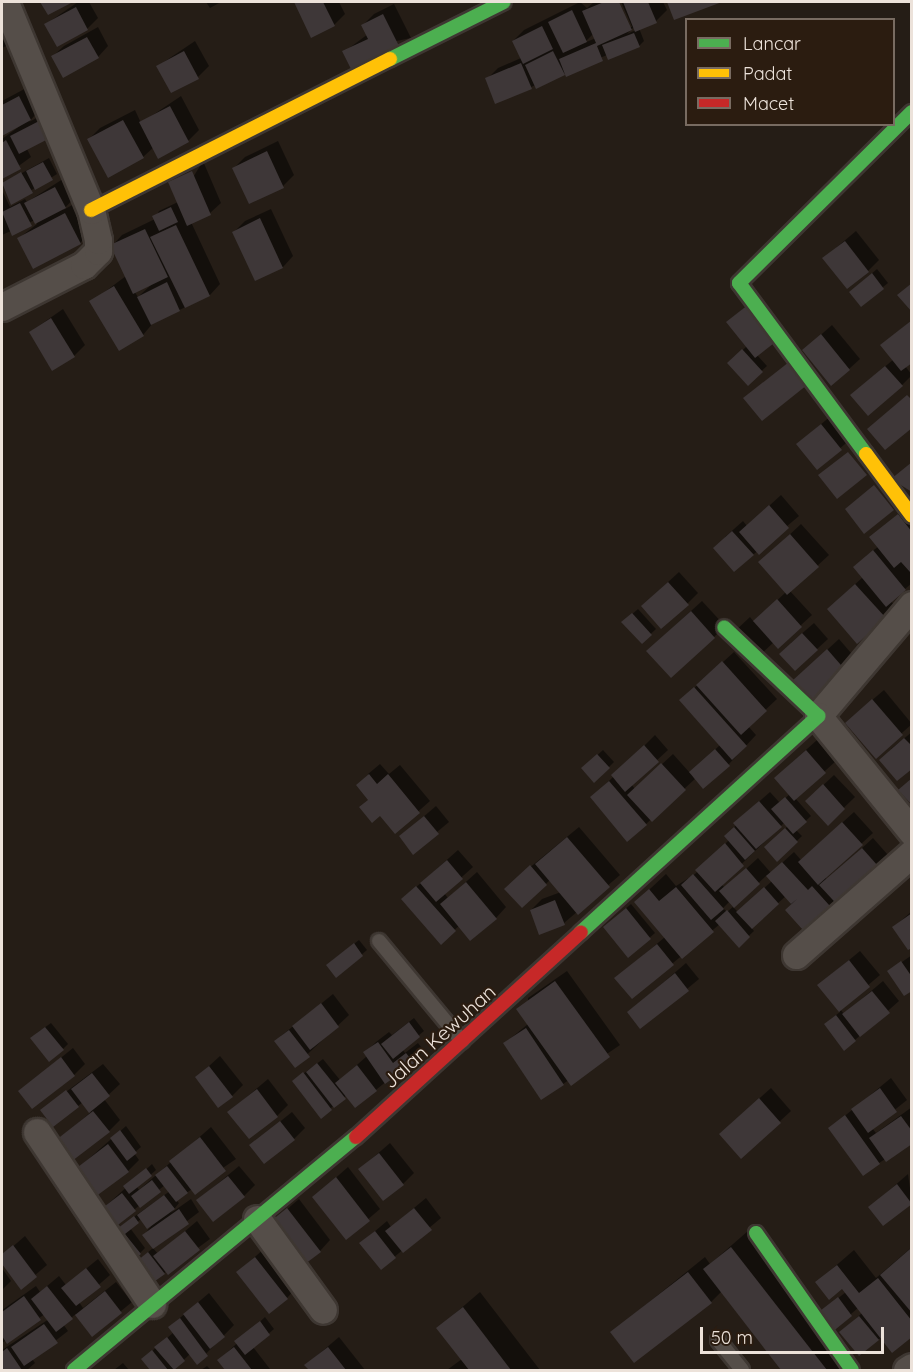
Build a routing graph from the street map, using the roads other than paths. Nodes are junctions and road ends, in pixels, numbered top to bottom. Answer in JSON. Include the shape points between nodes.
{"nodes":[{"id":1,"x":5,"y":2,"type":"edge"},
{"id":2,"x":504,"y":2,"type":"edge"},
{"id":3,"x":912,"y":112,"type":"edge"},
{"id":4,"x":91,"y":210,"type":"junction"},
{"id":5,"x":2,"y":307,"type":"edge"},
{"id":6,"x":912,"y":516,"type":"edge"},
{"id":7,"x":912,"y":605,"type":"edge"},
{"id":8,"x":724,"y":627,"type":"dead end"},
{"id":9,"x":818,"y":716,"type":"junction"},
{"id":10,"x":912,"y":832,"type":"edge"},
{"id":11,"x":912,"y":853,"type":"edge"},
{"id":12,"x":379,"y":941,"type":"dead end"},
{"id":13,"x":796,"y":955,"type":"dead end"},
{"id":14,"x":462,"y":1041,"type":"junction"},
{"id":15,"x":37,"y":1132,"type":"dead end"},
{"id":16,"x":257,"y":1218,"type":"junction"},
{"id":17,"x":756,"y":1233,"type":"dead end"},
{"id":18,"x":152,"y":1304,"type":"junction"},
{"id":19,"x":323,"y":1310,"type":"dead end"},
{"id":20,"x":718,"y":1340,"type":"dead end"},
{"id":21,"x":912,"y":1367,"type":"edge"},
{"id":22,"x":74,"y":1371,"type":"edge"},
{"id":23,"x":742,"y":1371,"type":"edge"},
{"id":24,"x":852,"y":1371,"type":"edge"},
{"id":25,"x":907,"y":1371,"type":"edge"}],
"edges":[{"from":1,"to":4,"type":"street"},
{"from":2,"to":4,"type":"street"},
{"from":3,"to":6,"type":"street","via":[[740,283]]},
{"from":4,"to":5,"type":"street","via":[[99,240],[93,260]]},
{"from":7,"to":9,"type":"street"},
{"from":8,"to":9,"type":"street"},
{"from":9,"to":10,"type":"street"},
{"from":9,"to":14,"type":"street","name":"Jalan Kewuhan"},
{"from":11,"to":13,"type":"street"},
{"from":12,"to":14,"type":"lane"},
{"from":14,"to":16,"type":"street","name":"Jalan Kewuhan","via":[[361,1133]]},
{"from":15,"to":18,"type":"street"},
{"from":16,"to":18,"type":"street","name":"Jalan Kewuhan"},
{"from":16,"to":19,"type":"street"},
{"from":17,"to":24,"type":"street"},
{"from":18,"to":22,"type":"street","name":"Jalan Kewuhan"},
{"from":20,"to":23,"type":"lane"},
{"from":21,"to":25,"type":"street"}]}
